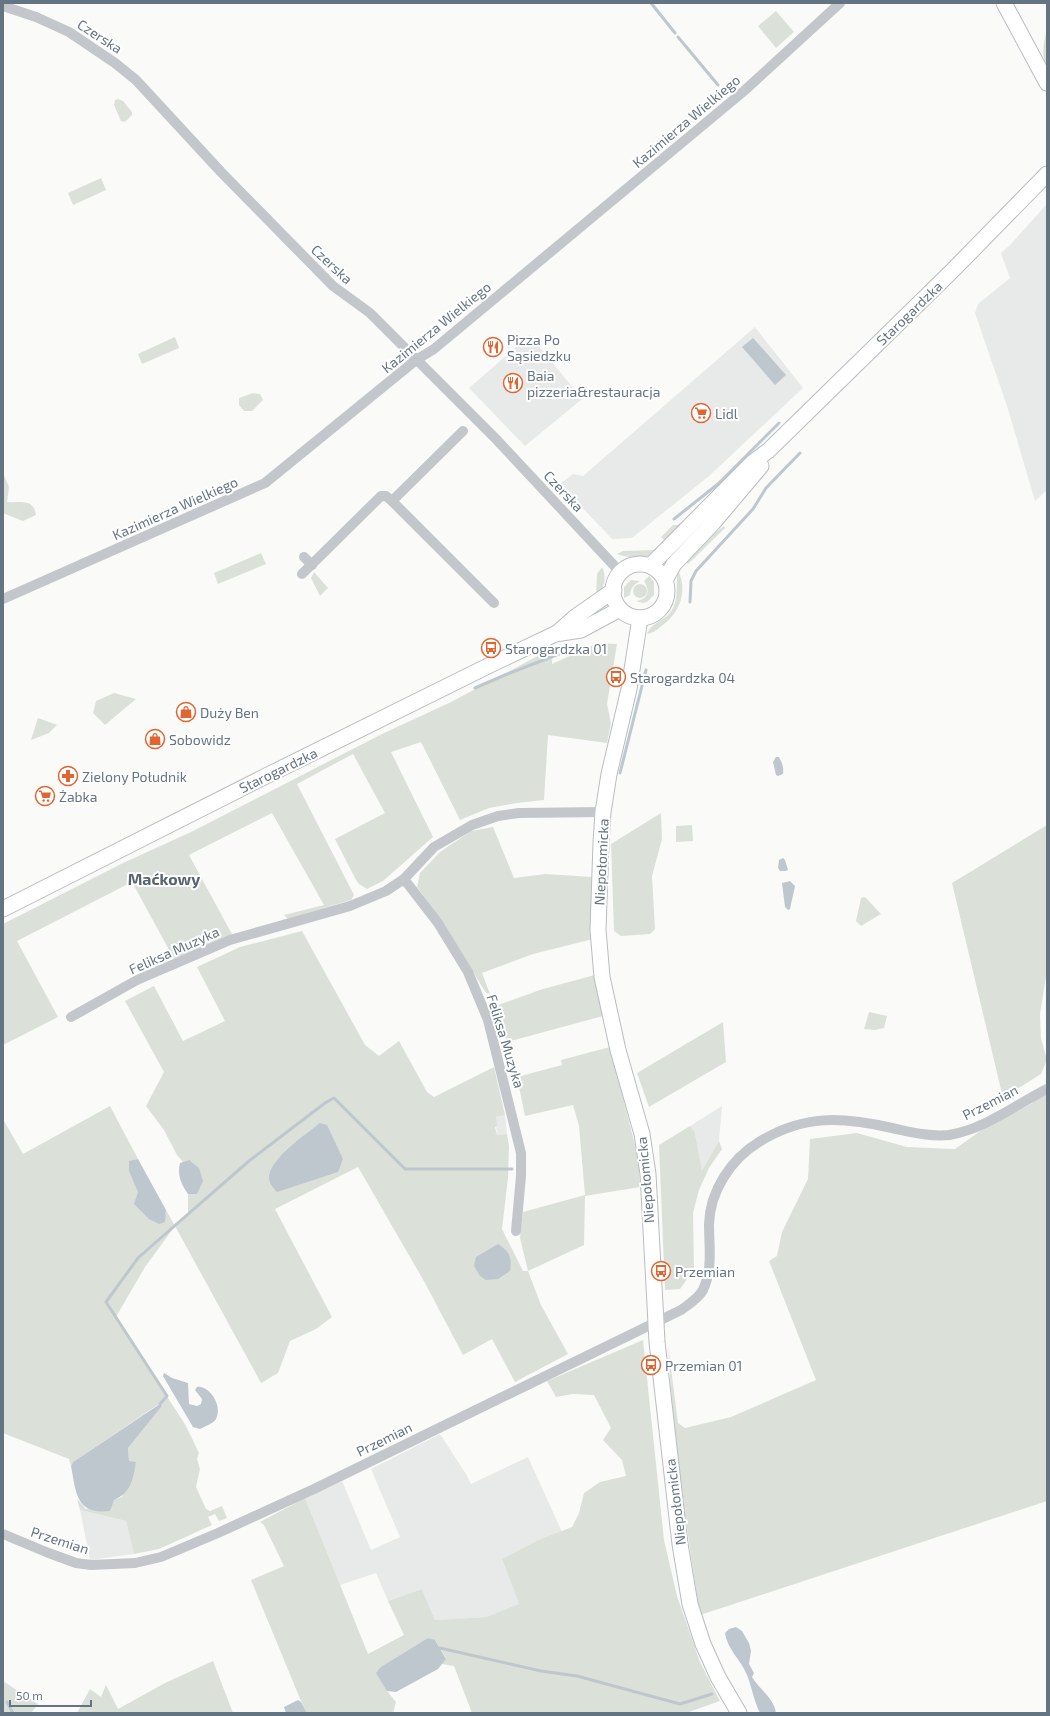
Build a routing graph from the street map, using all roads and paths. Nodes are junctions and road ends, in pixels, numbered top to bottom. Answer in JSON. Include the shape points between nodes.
{"nodes":[{"id":1,"x":840,"y":3,"type":"edge"},
{"id":2,"x":1004,"y":3,"type":"edge"},
{"id":3,"x":3,"y":6,"type":"edge"},
{"id":4,"x":1047,"y":83,"type":"edge"},
{"id":5,"x":1047,"y":174,"type":"edge"},
{"id":6,"x":416,"y":360,"type":"junction"},
{"id":7,"x":458,"y":431,"type":"dead end"},
{"id":8,"x":769,"y":450,"type":"junction"},
{"id":9,"x":392,"y":501,"type":"junction"},
{"id":10,"x":650,"y":566,"type":"junction"},
{"id":11,"x":621,"y":573,"type":"junction"},
{"id":12,"x":302,"y":574,"type":"dead end"},
{"id":13,"x":665,"y":580,"type":"junction"},
{"id":14,"x":614,"y":590,"type":"junction"},
{"id":15,"x":3,"y":599,"type":"edge"},
{"id":16,"x":494,"y":603,"type":"dead end"},
{"id":17,"x":620,"y":609,"type":"junction"},
{"id":18,"x":640,"y":618,"type":"junction"},
{"id":19,"x":555,"y":634,"type":"junction"},
{"id":20,"x":603,"y":812,"type":"junction"},
{"id":21,"x":404,"y":879,"type":"junction"},
{"id":22,"x":3,"y":909,"type":"edge"},
{"id":23,"x":71,"y":1017,"type":"dead end"},
{"id":24,"x":1047,"y":1089,"type":"edge"},
{"id":25,"x":516,"y":1232,"type":"dead end"},
{"id":26,"x":655,"y":1322,"type":"junction"},
{"id":27,"x":3,"y":1534,"type":"edge"},
{"id":28,"x":739,"y":1713,"type":"edge"}],
"edges":[{"from":1,"to":6,"type":"street","name":"Kazimierza Wielkiego","via":[[744,91],[434,349]]},
{"from":2,"to":4,"type":"main road"},
{"from":3,"to":6,"type":"street","name":"Czerska","via":[[69,32],[116,63],[136,80],[333,286],[370,313]]},
{"from":5,"to":8,"type":"main road","name":"Starogardzka"},
{"from":6,"to":11,"type":"street","name":"Czerska","via":[[496,440]]},
{"from":6,"to":15,"type":"street","name":"Kazimierza Wielkiego","via":[[266,483]]},
{"from":7,"to":9,"type":"street"},
{"from":8,"to":10,"type":"main road","name":"Starogardzka","via":[[752,463]]},
{"from":8,"to":13,"type":"main road","name":"Starogardzka","via":[[758,470],[713,524],[674,564]]},
{"from":9,"to":12,"type":"street","via":[[386,496],[381,496],[308,561]]},
{"from":9,"to":16,"type":"street"},
{"from":10,"to":11,"type":"main road","via":[[634,565]]},
{"from":10,"to":13,"type":"main road"},
{"from":11,"to":14,"type":"main road"},
{"from":13,"to":18,"type":"main road","via":[[667,597],[663,606],[649,617]]},
{"from":14,"to":17,"type":"main road","via":[[614,597]]},
{"from":14,"to":19,"type":"main road","name":"Starogardzka"},
{"from":17,"to":18,"type":"main road"},
{"from":17,"to":19,"type":"main road","name":"Starogardzka","via":[[581,630]]},
{"from":18,"to":20,"type":"main road","name":"Niepołomicka","via":[[629,689]]},
{"from":19,"to":22,"type":"main road","name":"Starogardzka"},
{"from":20,"to":21,"type":"street","name":"Feliksa Muzyka","via":[[519,813],[498,816],[472,825],[434,847]]},
{"from":20,"to":26,"type":"main road","name":"Niepołomicka","via":[[598,918],[602,977],[644,1147],[648,1174]]},
{"from":21,"to":23,"type":"street","name":"Feliksa Muzyka","via":[[386,891],[350,906],[230,940],[137,980]]},
{"from":21,"to":25,"type":"street","name":"Feliksa Muzyka","via":[[438,923],[468,972],[488,1020],[521,1153]]},
{"from":24,"to":26,"type":"street","name":"Przemian","via":[[980,1126],[948,1135],[924,1135],[861,1121],[835,1119],[795,1125],[759,1142],[735,1163],[723,1177],[717,1191],[709,1224],[710,1253],[703,1290],[694,1301],[681,1310]]},
{"from":26,"to":27,"type":"street","name":"Przemian","via":[[314,1489],[161,1557],[135,1563],[76,1563]]},
{"from":26,"to":28,"type":"main road","name":"Niepołomicka","via":[[680,1544],[690,1604],[706,1651]]}]}
